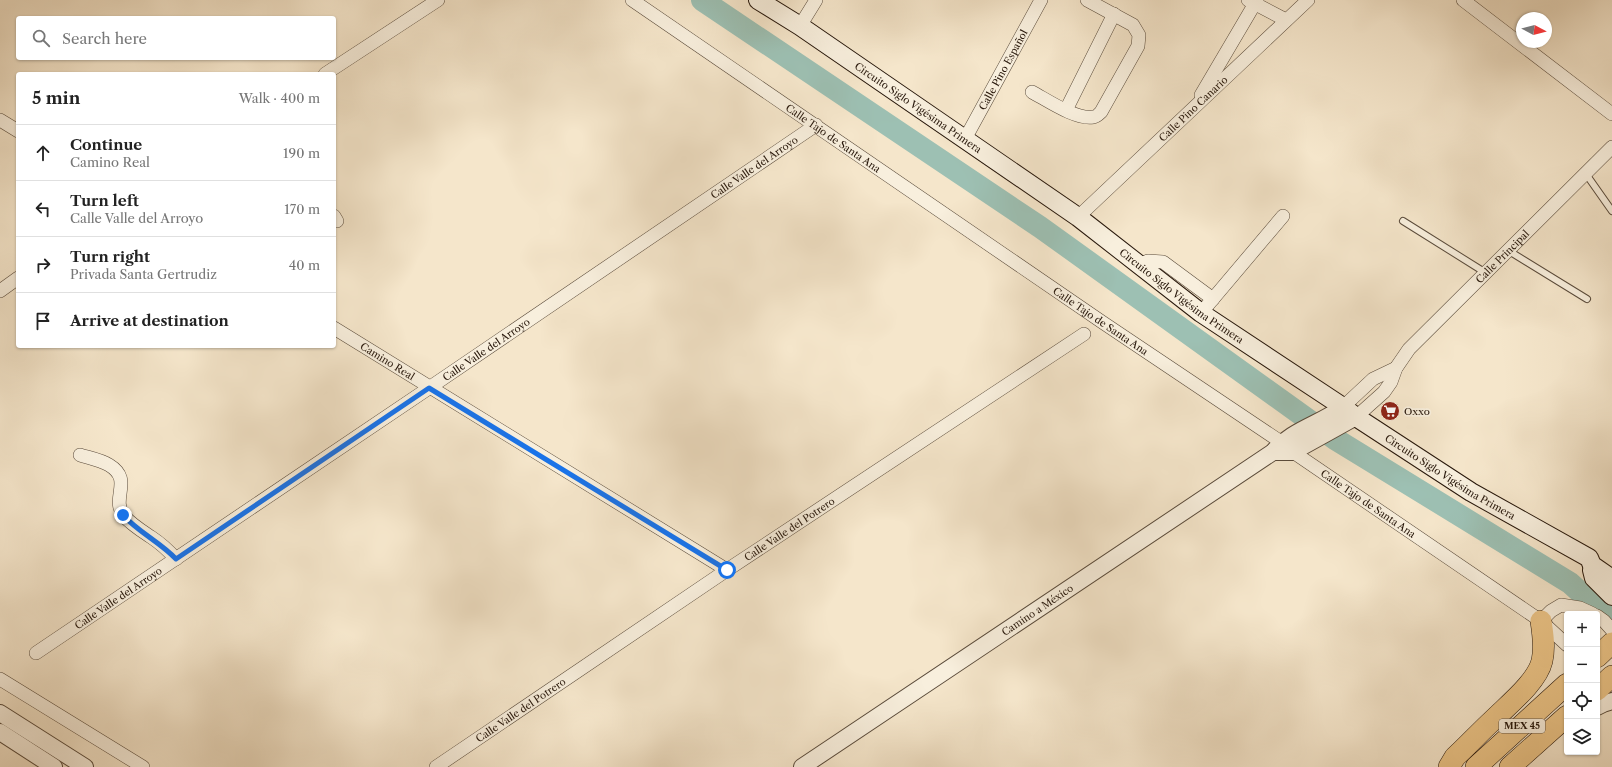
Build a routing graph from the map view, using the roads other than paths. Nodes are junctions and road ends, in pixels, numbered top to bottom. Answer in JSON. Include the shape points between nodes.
{"nodes":[{"id":1,"x":438,"y":0,"type":"edge"},
{"id":2,"x":632,"y":0,"type":"edge"},
{"id":3,"x":758,"y":0,"type":"edge"},
{"id":4,"x":816,"y":0,"type":"edge"},
{"id":5,"x":1041,"y":0,"type":"edge"},
{"id":6,"x":1087,"y":0,"type":"edge"},
{"id":7,"x":1308,"y":0,"type":"edge"},
{"id":8,"x":1463,"y":0,"type":"edge"},
{"id":9,"x":1253,"y":1,"type":"edge"},
{"id":10,"x":1114,"y":14,"type":"junction"},
{"id":11,"x":1286,"y":20,"type":"junction"},
{"id":12,"x":800,"y":26,"type":"junction"},
{"id":13,"x":328,"y":72,"type":"edge"},
{"id":14,"x":1032,"y":92,"type":"dead end"},
{"id":15,"x":1193,"y":109,"type":"junction"},
{"id":16,"x":1066,"y":110,"type":"junction"},
{"id":17,"x":1612,"y":114,"type":"edge"},
{"id":18,"x":0,"y":120,"type":"edge"},
{"id":19,"x":816,"y":125,"type":"junction"},
{"id":20,"x":16,"y":130,"type":"edge"},
{"id":21,"x":965,"y":139,"type":"junction"},
{"id":22,"x":1608,"y":153,"type":"edge"},
{"id":23,"x":1586,"y":174,"type":"junction"},
{"id":24,"x":1612,"y":211,"type":"edge"},
{"id":25,"x":1283,"y":216,"type":"dead end"},
{"id":26,"x":1078,"y":217,"type":"junction"},
{"id":27,"x":1403,"y":221,"type":"dead end"},
{"id":28,"x":1509,"y":250,"type":"junction"},
{"id":29,"x":1486,"y":273,"type":"junction"},
{"id":30,"x":16,"y":279,"type":"edge"},
{"id":31,"x":0,"y":291,"type":"edge"},
{"id":32,"x":1587,"y":299,"type":"dead end"},
{"id":33,"x":1207,"y":306,"type":"junction"},
{"id":34,"x":336,"y":329,"type":"edge"},
{"id":35,"x":1084,"y":334,"type":"dead end"},
{"id":36,"x":429,"y":388,"type":"junction"},
{"id":37,"x":1344,"y":416,"type":"junction"},
{"id":38,"x":1287,"y":446,"type":"junction"},
{"id":39,"x":80,"y":455,"type":"dead end"},
{"id":40,"x":176,"y":559,"type":"junction"},
{"id":41,"x":1592,"y":560,"type":"junction"},
{"id":42,"x":1612,"y":567,"type":"edge"},
{"id":43,"x":727,"y":570,"type":"junction"},
{"id":44,"x":1612,"y":579,"type":"edge"},
{"id":45,"x":1612,"y":596,"type":"edge"},
{"id":46,"x":1586,"y":611,"type":"edge"},
{"id":47,"x":1600,"y":618,"type":"edge"},
{"id":48,"x":1541,"y":621,"type":"junction"},
{"id":49,"x":1612,"y":630,"type":"edge"},
{"id":50,"x":1564,"y":642,"type":"edge"},
{"id":51,"x":36,"y":653,"type":"dead end"},
{"id":52,"x":1612,"y":676,"type":"edge"},
{"id":53,"x":0,"y":679,"type":"edge"},
{"id":54,"x":1564,"y":687,"type":"edge"},
{"id":55,"x":1600,"y":687,"type":"edge"},
{"id":56,"x":1612,"y":701,"type":"edge"},
{"id":57,"x":1600,"y":706,"type":"edge"},
{"id":58,"x":0,"y":713,"type":"edge"},
{"id":59,"x":1564,"y":719,"type":"edge"},
{"id":60,"x":0,"y":732,"type":"edge"},
{"id":61,"x":1564,"y":732,"type":"edge"},
{"id":62,"x":1525,"y":753,"type":"junction"},
{"id":63,"x":54,"y":767,"type":"edge"},
{"id":64,"x":85,"y":767,"type":"edge"},
{"id":65,"x":143,"y":767,"type":"edge"},
{"id":66,"x":436,"y":767,"type":"edge"},
{"id":67,"x":802,"y":767,"type":"edge"},
{"id":68,"x":1449,"y":767,"type":"edge"},
{"id":69,"x":1476,"y":767,"type":"edge"},
{"id":70,"x":1510,"y":767,"type":"edge"}],
"edges":[{"from":1,"to":13,"type":"street"},
{"from":2,"to":19,"type":"street","name":"Calle Tajo de Santa Ana"},
{"from":3,"to":12,"type":"main road","name":"Circuito Siglo Vigésima Primera"},
{"from":4,"to":12,"type":"street"},
{"from":5,"to":21,"type":"street","name":"Calle Pino Español"},
{"from":6,"to":10,"type":"street"},
{"from":7,"to":11,"type":"street","name":"Calle Pino Canario"},
{"from":8,"to":17,"type":"street"},
{"from":9,"to":11,"type":"street"},
{"from":9,"to":15,"type":"street"},
{"from":10,"to":16,"type":"street"},
{"from":10,"to":16,"type":"street","via":[[1133,25],[1139,35],[1138,46],[1101,112],[1094,117]]},
{"from":11,"to":15,"type":"street","name":"Calle Pino Canario"},
{"from":12,"to":21,"type":"main road","name":"Circuito Siglo Vigésima Primera"},
{"from":14,"to":16,"type":"street"},
{"from":15,"to":26,"type":"street","name":"Calle Pino Canario"},
{"from":18,"to":20,"type":"street"},
{"from":19,"to":36,"type":"street","name":"Calle Valle del Arroyo"},
{"from":19,"to":38,"type":"street","name":"Calle Tajo de Santa Ana"},
{"from":21,"to":26,"type":"main road","name":"Circuito Siglo Vigésima Primera"},
{"from":22,"to":23,"type":"street","name":"Calle Principal"},
{"from":23,"to":24,"type":"lane"},
{"from":23,"to":28,"type":"street","name":"Calle Principal"},
{"from":25,"to":33,"type":"street"},
{"from":26,"to":33,"type":"main road","name":"Circuito Siglo Vigésima Primera","via":[[1139,265]]},
{"from":27,"to":29,"type":"lane"},
{"from":28,"to":29,"type":"street","name":"Calle Principal"},
{"from":28,"to":32,"type":"lane"},
{"from":29,"to":37,"type":"street","name":"Calle Principal","via":[[1409,349],[1396,368],[1372,379]]},
{"from":30,"to":31,"type":"street"},
{"from":33,"to":37,"type":"main road","name":"Circuito Siglo Vigésima Primera"},
{"from":34,"to":36,"type":"street","name":"Camino Real"},
{"from":35,"to":43,"type":"street","name":"Calle Valle del Potrero"},
{"from":36,"to":40,"type":"street","name":"Calle Valle del Arroyo"},
{"from":36,"to":43,"type":"street","name":"Camino Real"},
{"from":37,"to":38,"type":"street","name":"Calle Principal"},
{"from":37,"to":41,"type":"main road","name":"Circuito Siglo Vigésima Primera"},
{"from":38,"to":48,"type":"street","name":"Calle Tajo de Santa Ana"},
{"from":38,"to":67,"type":"street","name":"Camino a México"},
{"from":39,"to":40,"type":"street","via":[[108,464],[118,473],[122,483],[119,499],[123,515]]},
{"from":40,"to":51,"type":"street","name":"Calle Valle del Arroyo"},
{"from":41,"to":42,"type":"main road"},
{"from":41,"to":44,"type":"main road","name":"Circuito Siglo Vigésima Primera"},
{"from":41,"to":45,"type":"main road","via":[[1594,578]]},
{"from":43,"to":66,"type":"street","name":"Calle Valle del Potrero"},
{"from":46,"to":48,"type":"street","via":[[1561,605]]},
{"from":47,"to":49,"type":"street"},
{"from":48,"to":50,"type":"street","name":"Calle Tajo de Santa Ana"},
{"from":48,"to":68,"type":"highway","via":[[1544,642],[1542,662],[1535,675],[1455,757]]},
{"from":52,"to":55,"type":"highway"},
{"from":53,"to":65,"type":"street"},
{"from":54,"to":69,"type":"highway","number":"MEX 45"},
{"from":56,"to":57,"type":"street"},
{"from":58,"to":64,"type":"street"},
{"from":59,"to":62,"type":"highway","number":"MEX 45"},
{"from":60,"to":63,"type":"street"},
{"from":61,"to":62,"type":"street","via":[[1538,751]]},
{"from":62,"to":70,"type":"highway","number":"MEX 45"}]}
